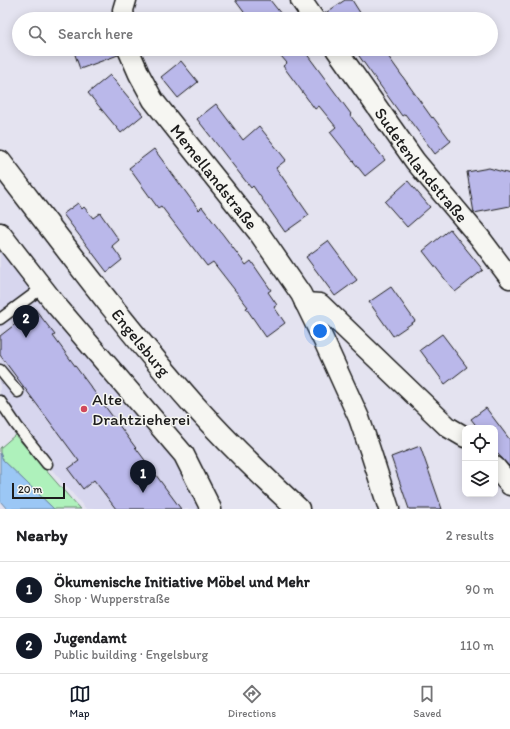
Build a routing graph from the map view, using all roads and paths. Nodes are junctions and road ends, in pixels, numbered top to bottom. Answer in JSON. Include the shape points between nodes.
{"nodes":[{"id":1,"x":126,"y":0,"type":"edge"},
{"id":2,"x":301,"y":0,"type":"edge"},
{"id":3,"x":123,"y":12,"type":"edge"},
{"id":4,"x":309,"y":12,"type":"edge"},
{"id":5,"x":131,"y":56,"type":"edge"},
{"id":6,"x":341,"y":56,"type":"edge"},
{"id":7,"x":0,"y":162,"type":"edge"},
{"id":8,"x":0,"y":233,"type":"edge"},
{"id":9,"x":510,"y":278,"type":"edge"},
{"id":10,"x":42,"y":288,"type":"junction"},
{"id":11,"x":305,"y":303,"type":"junction"},
{"id":12,"x":0,"y":319,"type":"edge"},
{"id":13,"x":0,"y":370,"type":"edge"},
{"id":14,"x":18,"y":392,"type":"dead end"},
{"id":15,"x":0,"y":401,"type":"edge"},
{"id":16,"x":462,"y":436,"type":"edge"},
{"id":17,"x":47,"y":464,"type":"dead end"},
{"id":18,"x":498,"y":470,"type":"edge"},
{"id":19,"x":510,"y":485,"type":"edge"},
{"id":20,"x":211,"y":509,"type":"edge"},
{"id":21,"x":298,"y":509,"type":"edge"},
{"id":22,"x":388,"y":509,"type":"edge"}],
"edges":[{"from":1,"to":3,"type":"street"},
{"from":2,"to":4,"type":"street"},
{"from":5,"to":11,"type":"street","name":"Memellandstraße","via":[[153,100],[259,233]]},
{"from":6,"to":9,"type":"street","name":"Sudetenlandstraße","via":[[415,160]]},
{"from":7,"to":21,"type":"main road","name":"Engelsburg","via":[[85,274],[184,393],[255,469]]},
{"from":8,"to":10,"type":"street"},
{"from":10,"to":12,"type":"lane"},
{"from":10,"to":20,"type":"street","via":[[184,455]]},
{"from":11,"to":16,"type":"street","via":[[320,304],[448,427]]},
{"from":11,"to":22,"type":"street","name":"Memellandstraße","via":[[359,418]]},
{"from":13,"to":14,"type":"lane"},
{"from":15,"to":17,"type":"lane"},
{"from":18,"to":19,"type":"street"}]}
